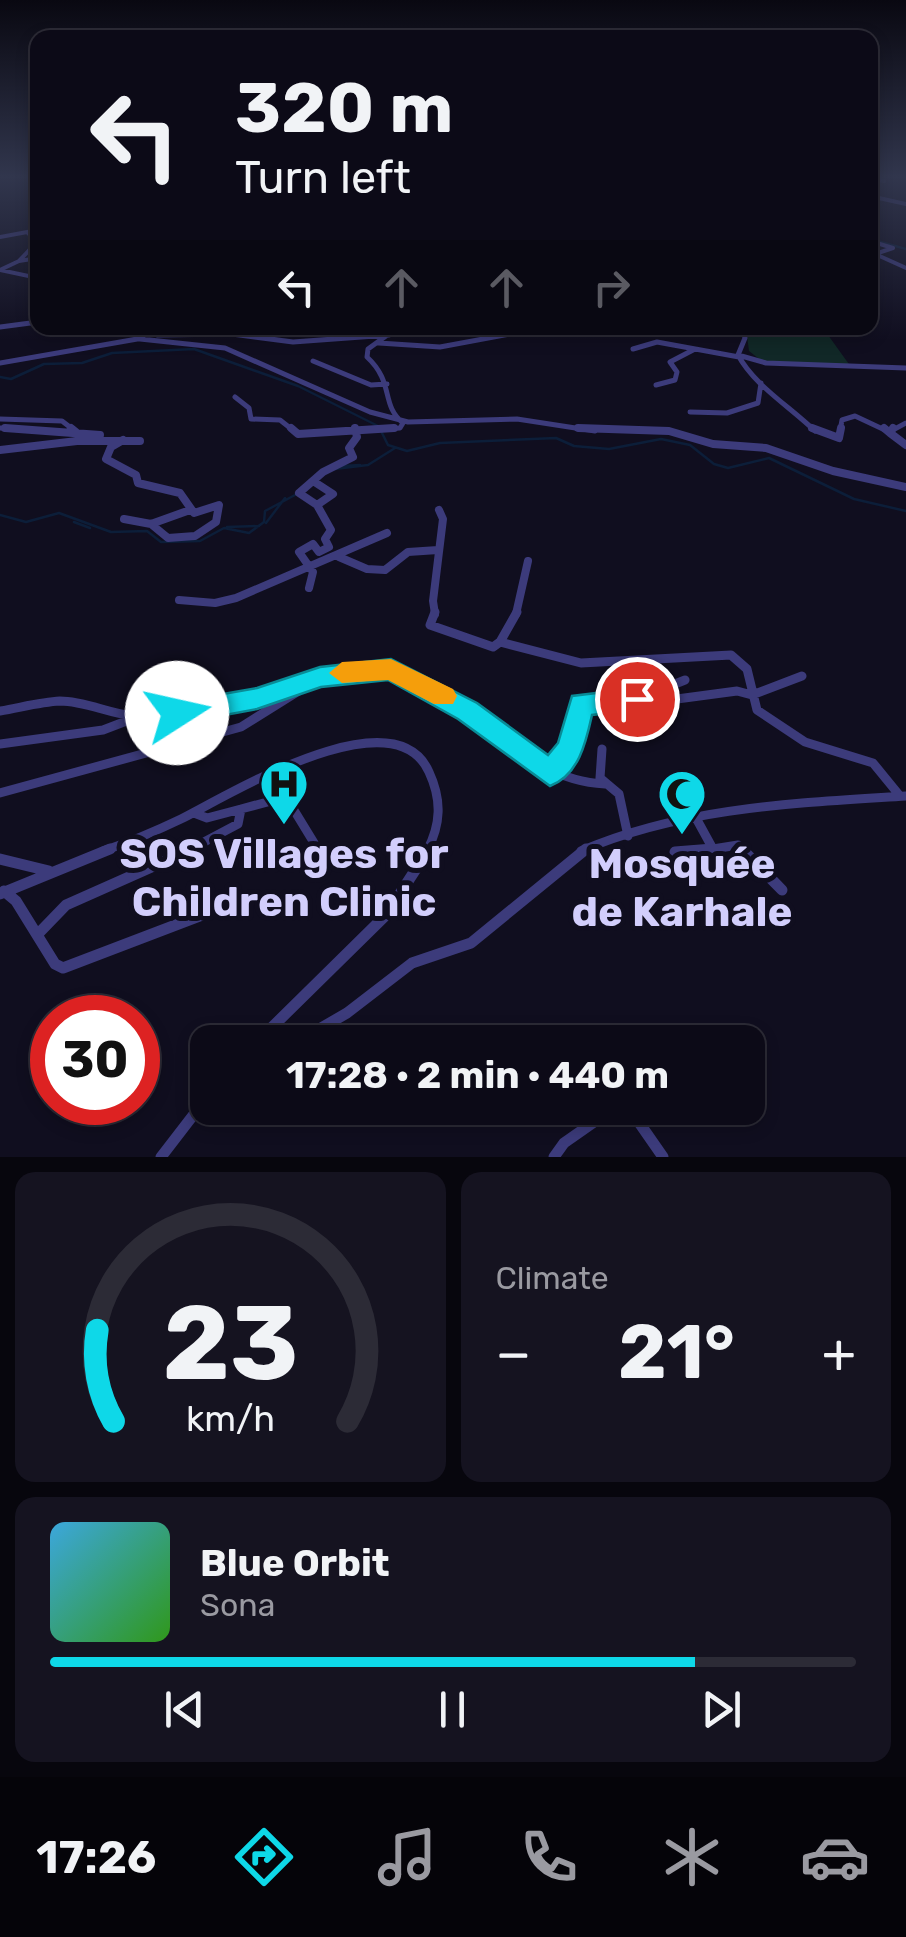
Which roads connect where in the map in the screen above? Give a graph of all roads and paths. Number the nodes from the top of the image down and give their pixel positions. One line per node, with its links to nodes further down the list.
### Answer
1 (27, 232): 2 (street); 3 (street)
2 (30, 235)
3 (0, 237)
4 (878, 242): 6 (street)
5 (30, 250): 9 (street)
6 (878, 252)
7 (878, 256): 10 (street)
8 (30, 259): 9 (street)
9 (20, 261): 11 (street)
10 (906, 268)
11 (0, 270): 12 (street)
12 (30, 276)
13 (19, 312): 15 (street)
14 (30, 323): 15 (street)
15 (0, 326)
16 (197, 335): 22 (street)
17 (221, 335): 21 (street)
18 (389, 335): 21 (street); 23 (street)
19 (515, 335): 23 (street)
20 (744, 335): 26 (street)
21 (360, 336): 23 (street)
22 (140, 339): 28 (street); 36 (street)
23 (377, 342): 31 (street)
24 (633, 348): 25 (street)
25 (694, 349): 26 (street); 32 (street)
26 (739, 356): 29 (street); 30 (street)
27 (313, 361): 31 (street)
28 (0, 363)
29 (906, 368)
30 (761, 382): 34 (street); 40 (street)
31 (387, 384): 36 (street)
32 (656, 385)
33 (235, 398): 39 (street)
34 (690, 412)
35 (0, 419): 41 (street)
36 (396, 419): 39 (street); 48 (street)
37 (906, 423): 40 (street)
38 (0, 428): 41 (street)
39 (355, 428): 47 (street)
40 (890, 433): 45 (street)
41 (84, 434): 42 (street); 43 (street)
42 (96, 440): 43 (street); 46 (street)
43 (123, 440): 44 (street); 50 (street)
44 (140, 441)
45 (906, 445)
46 (0, 450)
47 (313, 481): 49 (street); 49 (street)
48 (906, 487)
49 (318, 504): 55 (street)
50 (190, 510): 53 (street); 53 (street)
51 (439, 510): 56 (street)
52 (124, 518): 53 (street)
53 (151, 524)
54 (388, 533): 57 (street)
55 (329, 547): 57 (street); 59 (street)
56 (438, 550): 57 (street); 62 (street)
57 (339, 557): 59 (street)
58 (528, 561): 62 (street)
59 (310, 567): 60 (street); 61 (street)
60 (309, 588)
61 (179, 600)
62 (500, 642): 66 (street)
63 (802, 676): 66 (street)
64 (320, 677): 69 (street); 72 (street); 74 (street)
65 (685, 680): 67 (street)
66 (752, 695): 67 (street); 75 (street)
67 (637, 699): 72 (street)
68 (0, 711): 69 (street)
69 (137, 717): 70 (street)
70 (0, 744)
71 (602, 749): 73 (street)
72 (550, 773): 73 (street)
73 (604, 784): 79 (street)
74 (0, 793)
75 (903, 796): 78 (street)
76 (241, 809): 77 (street); 82 (street); 88 (street)
77 (194, 814): 84 (street); 89 (street)
78 (696, 818): 79 (street); 80 (street)
79 (628, 836): 90 (street)
80 (713, 849): 81 (street); 85 (street)
81 (675, 852)
82 (322, 856)
83 (0, 859): 84 (street)
84 (50, 872): 86 (street)
85 (782, 890)
86 (2, 892): 88 (street)
87 (223, 907): 88 (street)
88 (37, 935)
89 (275, 1025)
90 (326, 1025)
91 (190, 1119): 94 (street)
92 (587, 1125): 95 (street)
93 (641, 1126): 96 (street)
94 (161, 1157)
95 (554, 1157)
96 (662, 1157)

